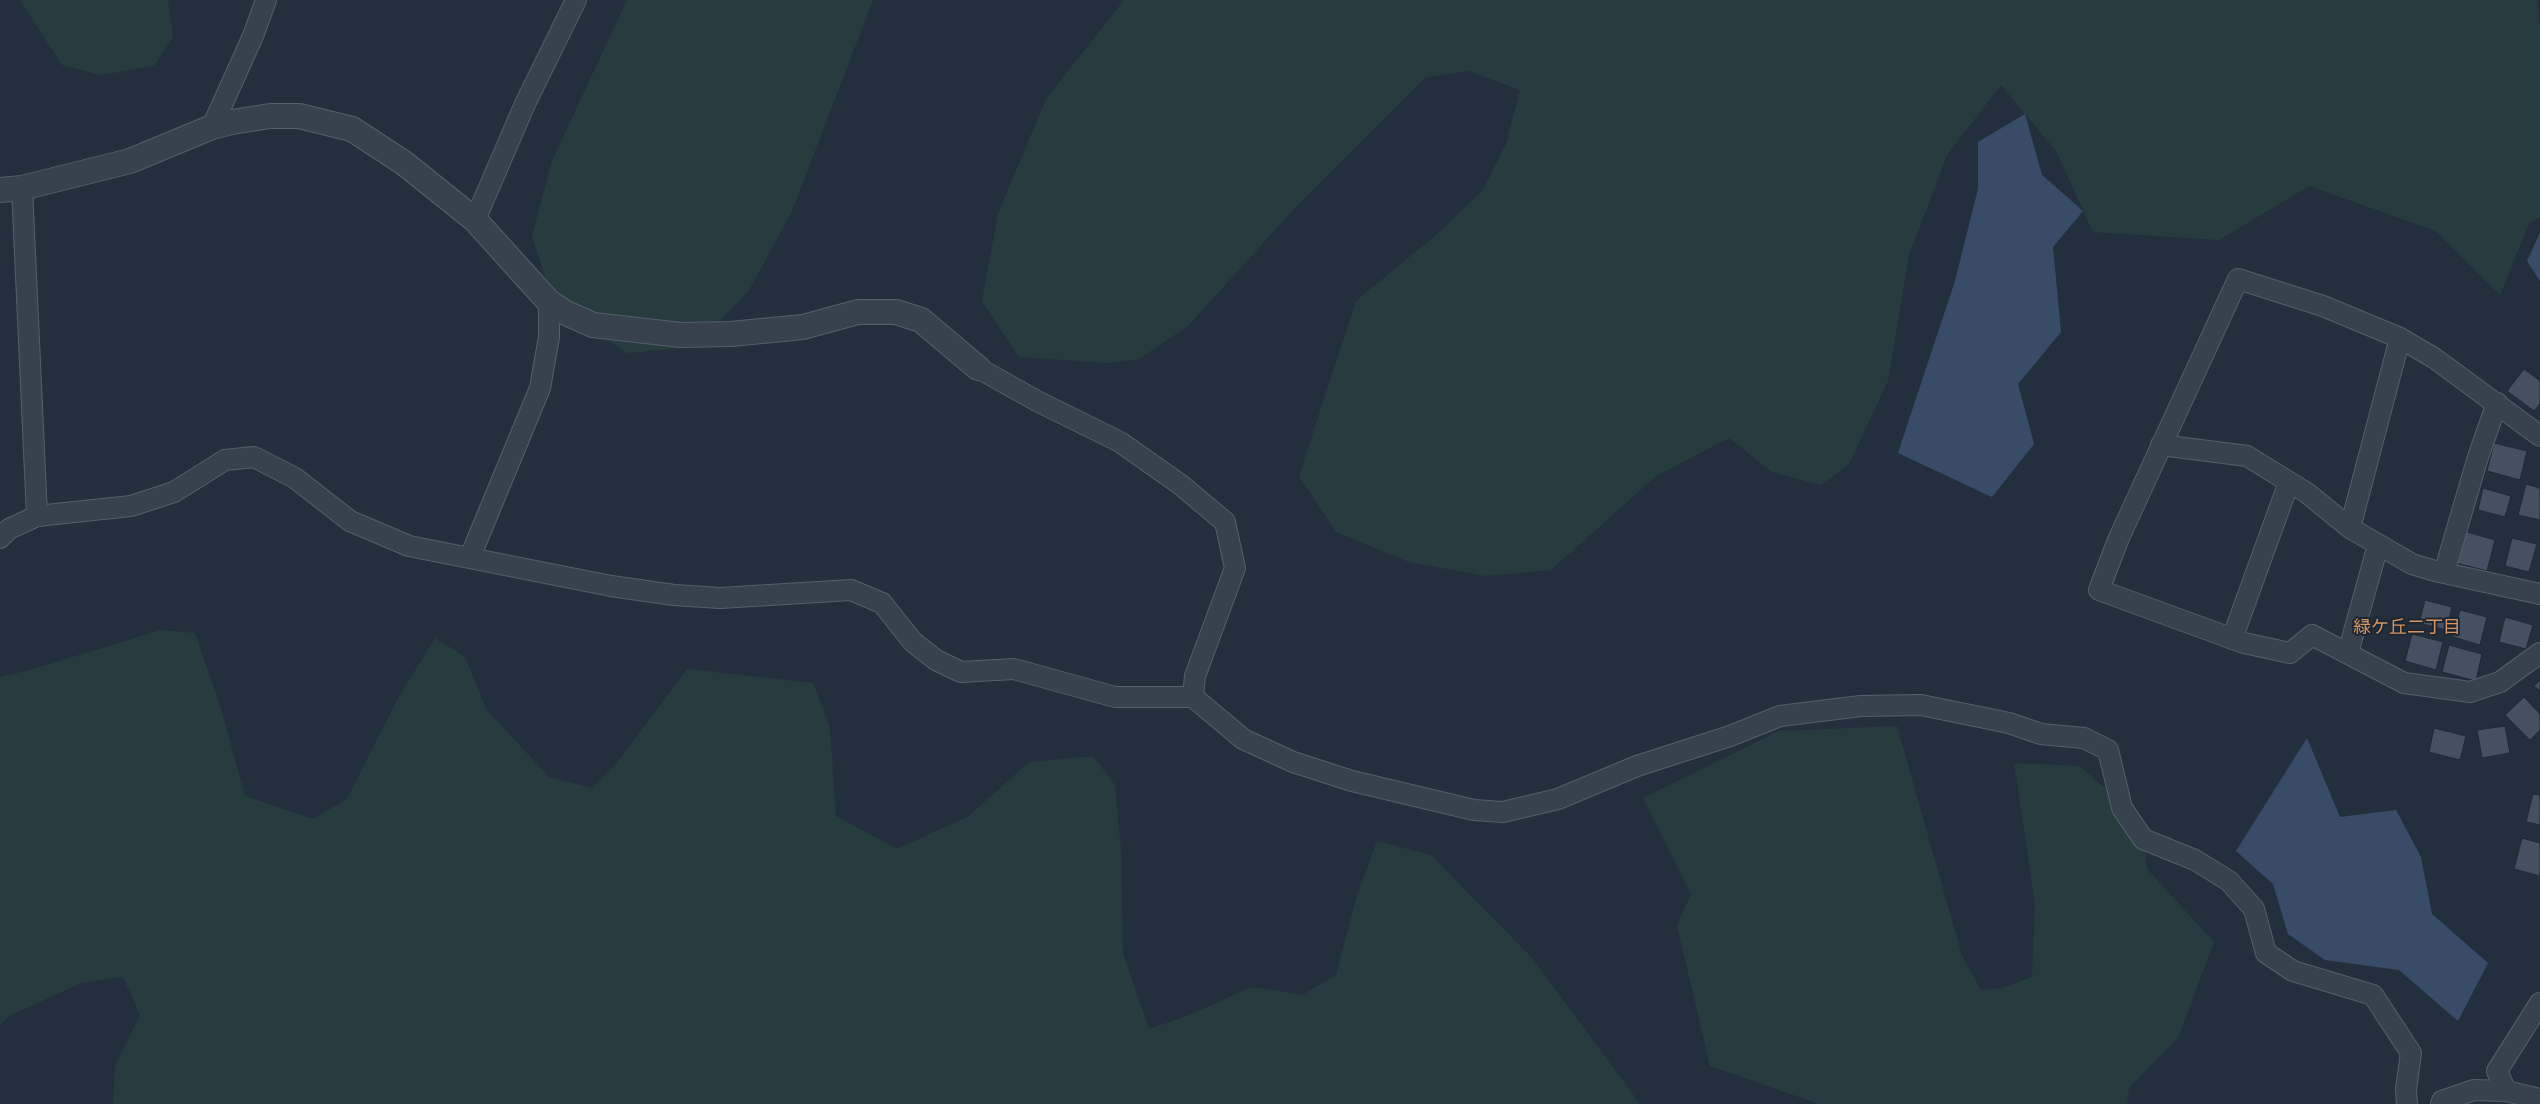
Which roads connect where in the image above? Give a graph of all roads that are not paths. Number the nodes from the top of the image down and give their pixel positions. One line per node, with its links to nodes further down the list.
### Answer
1 (266, 0): 3 (street)
2 (576, 0): 5 (street)
3 (212, 127): 4 (street); 5 (street)
4 (11, 189): 13 (street)
5 (475, 220): 6 (street)
6 (549, 302): 8 (street); 17 (street)
7 (2400, 338): 9 (street); 11 (street); 14 (street)
8 (978, 368): 23 (street)
9 (2497, 404): 10 (street); 18 (street)
10 (2540, 436)
11 (2160, 446): 12 (street); 20 (street)
12 (2289, 482): 14 (street); 20 (street)
13 (37, 516): 15 (street); 17 (street)
14 (2350, 528): 16 (street)
15 (0, 538)
16 (2378, 545): 18 (street); 21 (street)
17 (470, 557): 23 (street)
18 (2444, 573): 19 (street)
19 (2540, 594)
20 (2232, 639): 21 (street)
21 (2348, 653): 22 (street)
22 (2540, 653)
23 (1193, 697): 27 (street)
24 (2540, 1003): 25 (street)
25 (2506, 1091): 26 (street); 28 (street)
26 (2540, 1100)
27 (2407, 1104)
28 (2441, 1104)

